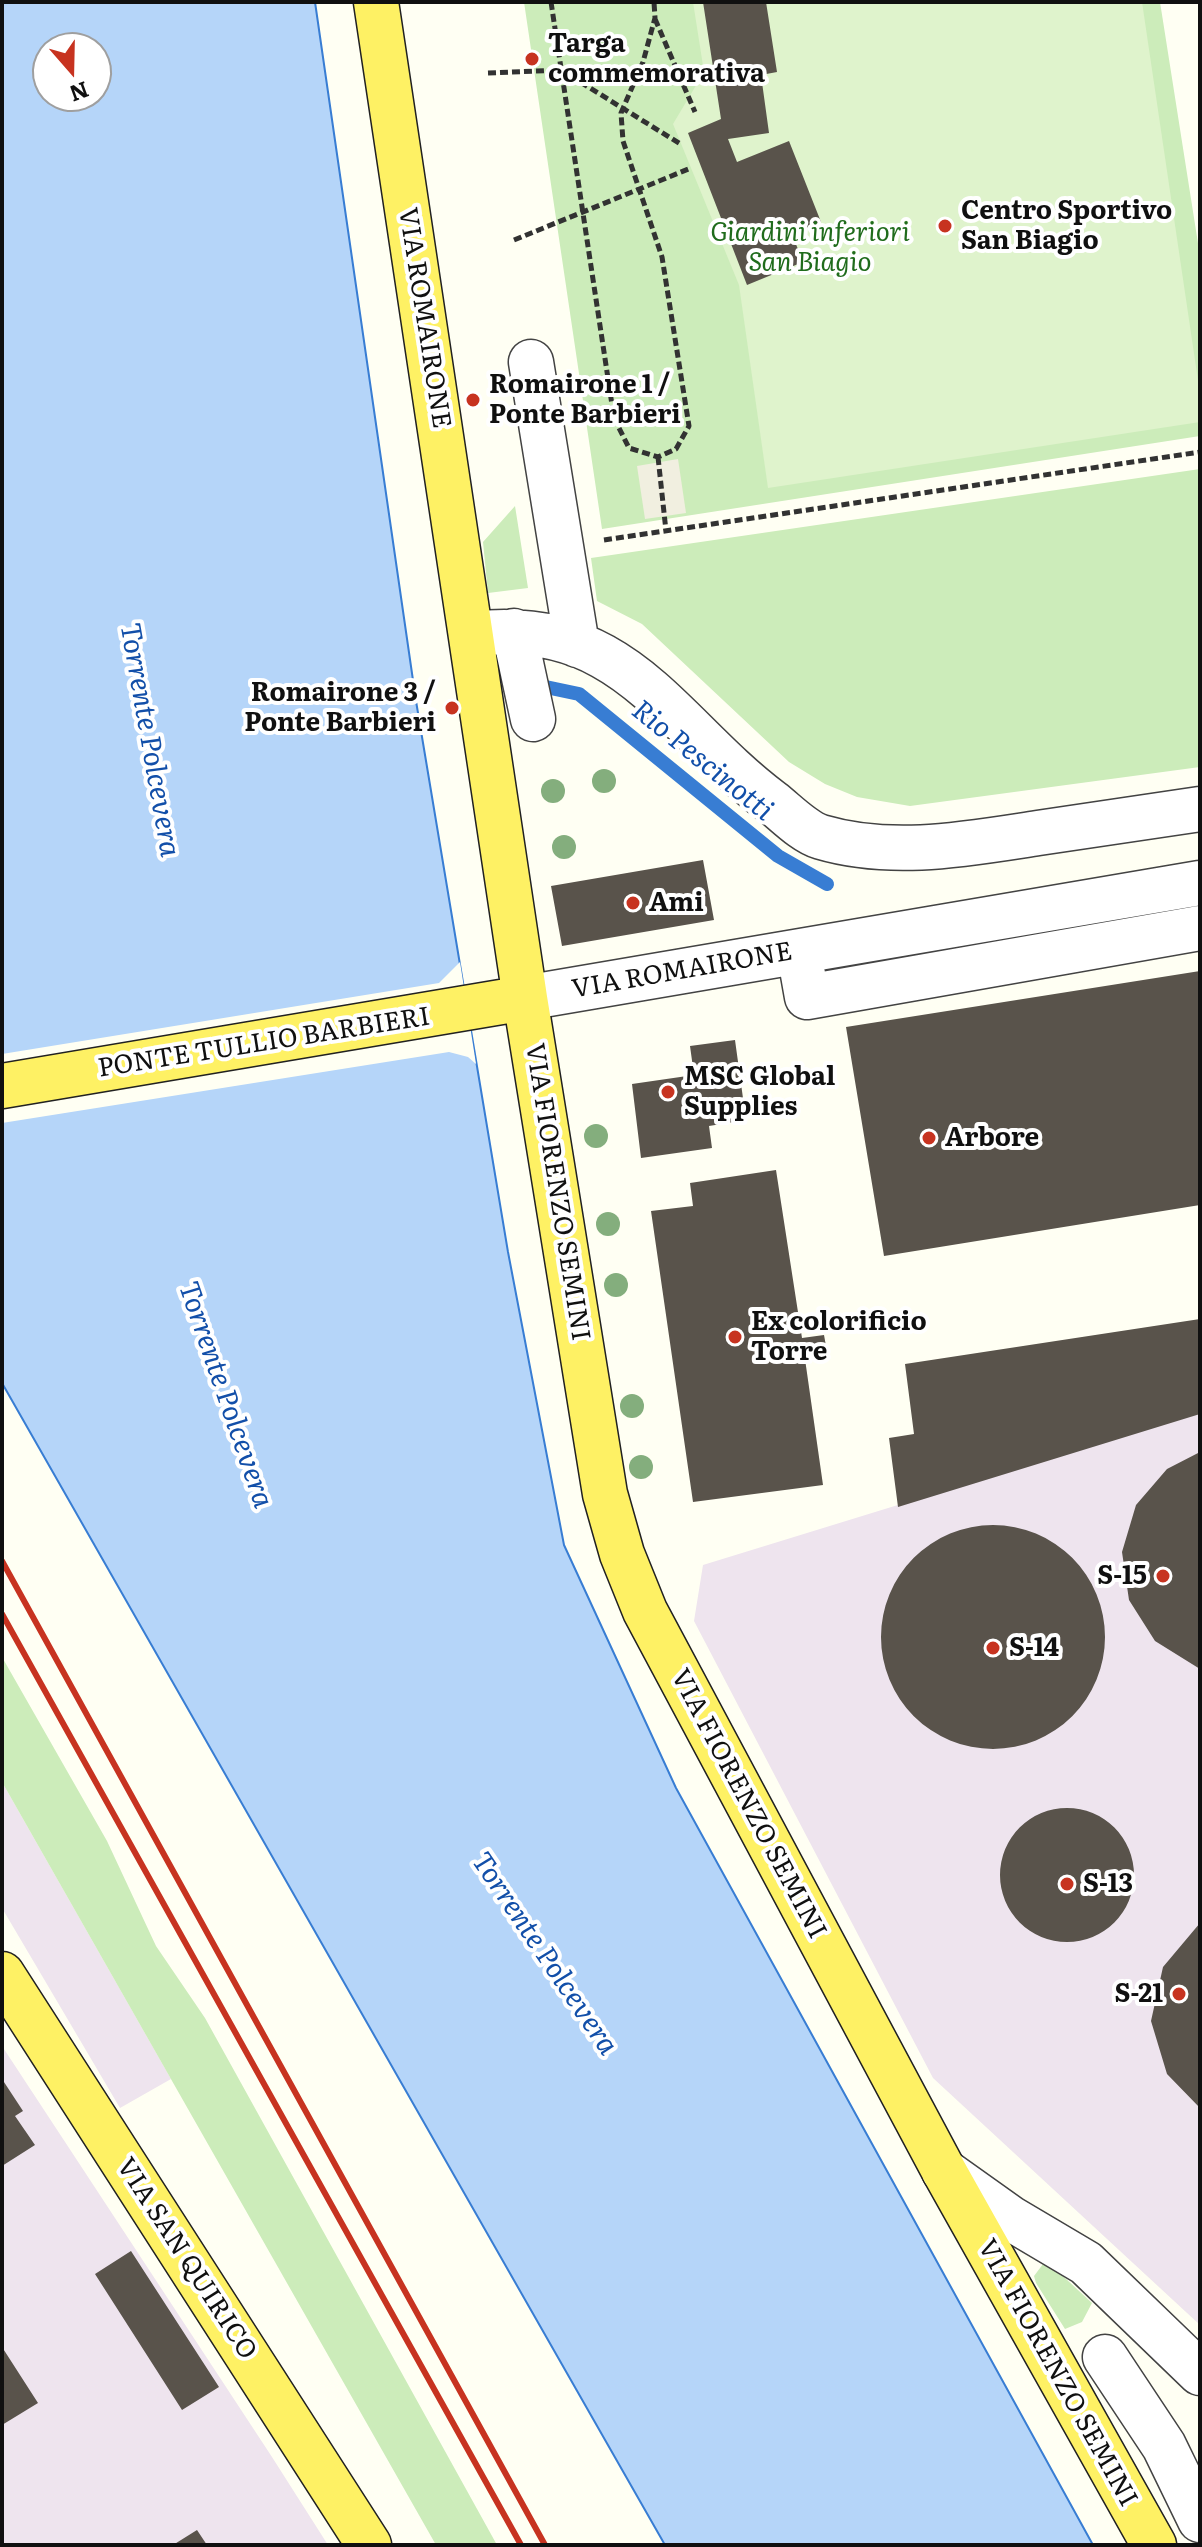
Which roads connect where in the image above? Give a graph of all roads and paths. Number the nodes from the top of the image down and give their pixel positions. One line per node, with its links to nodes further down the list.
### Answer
1 (376, 2): 19 (main road, VIA ROMAIRONE)
2 (551, 2): 5 (path)
3 (654, 2): 4 (path)
4 (655, 18): 7 (path); 8 (path)
5 (561, 70): 6 (path); 7 (path); 12 (path)
6 (488, 73)
7 (623, 108): 9 (path); 11 (path)
8 (695, 112)
9 (682, 145)
10 (691, 168): 11 (path)
11 (640, 188): 12 (path); 16 (path)
12 (582, 212): 13 (path); 16 (path)
13 (514, 240)
14 (531, 362): 20 (street)
15 (1200, 452): 17 (path)
16 (658, 457): 17 (path)
17 (666, 531): 18 (path)
18 (603, 540)
19 (493, 632): 20 (street); 21 (street); 26 (main road, VIA ROMAIRONE)
20 (577, 645): 22 (street)
21 (533, 719)
22 (1200, 809)
23 (1200, 883): 25 (street, VIA ROMAIRONE)
24 (1200, 928): 25 (street)
25 (799, 952): 26 (street, VIA ROMAIRONE)
26 (525, 998): 27 (main road, PONTE TULLIO BARBIERI); 29 (main road, VIA FIORENZO SEMINI)
27 (2, 1086)
28 (2, 1974): 35 (main road, VIA SAN QUIRICO)
29 (944, 2171): 30 (street); 33 (main road, VIA FIORENZO SEMINI)
30 (1161, 2336): 31 (street); 32 (street)
31 (1105, 2357): 33 (street); 34 (street)
32 (1200, 2373)
33 (1081, 2411): 36 (main road, VIA FIORENZO SEMINI)
34 (1200, 2520)
35 (369, 2545)
36 (1154, 2545)

